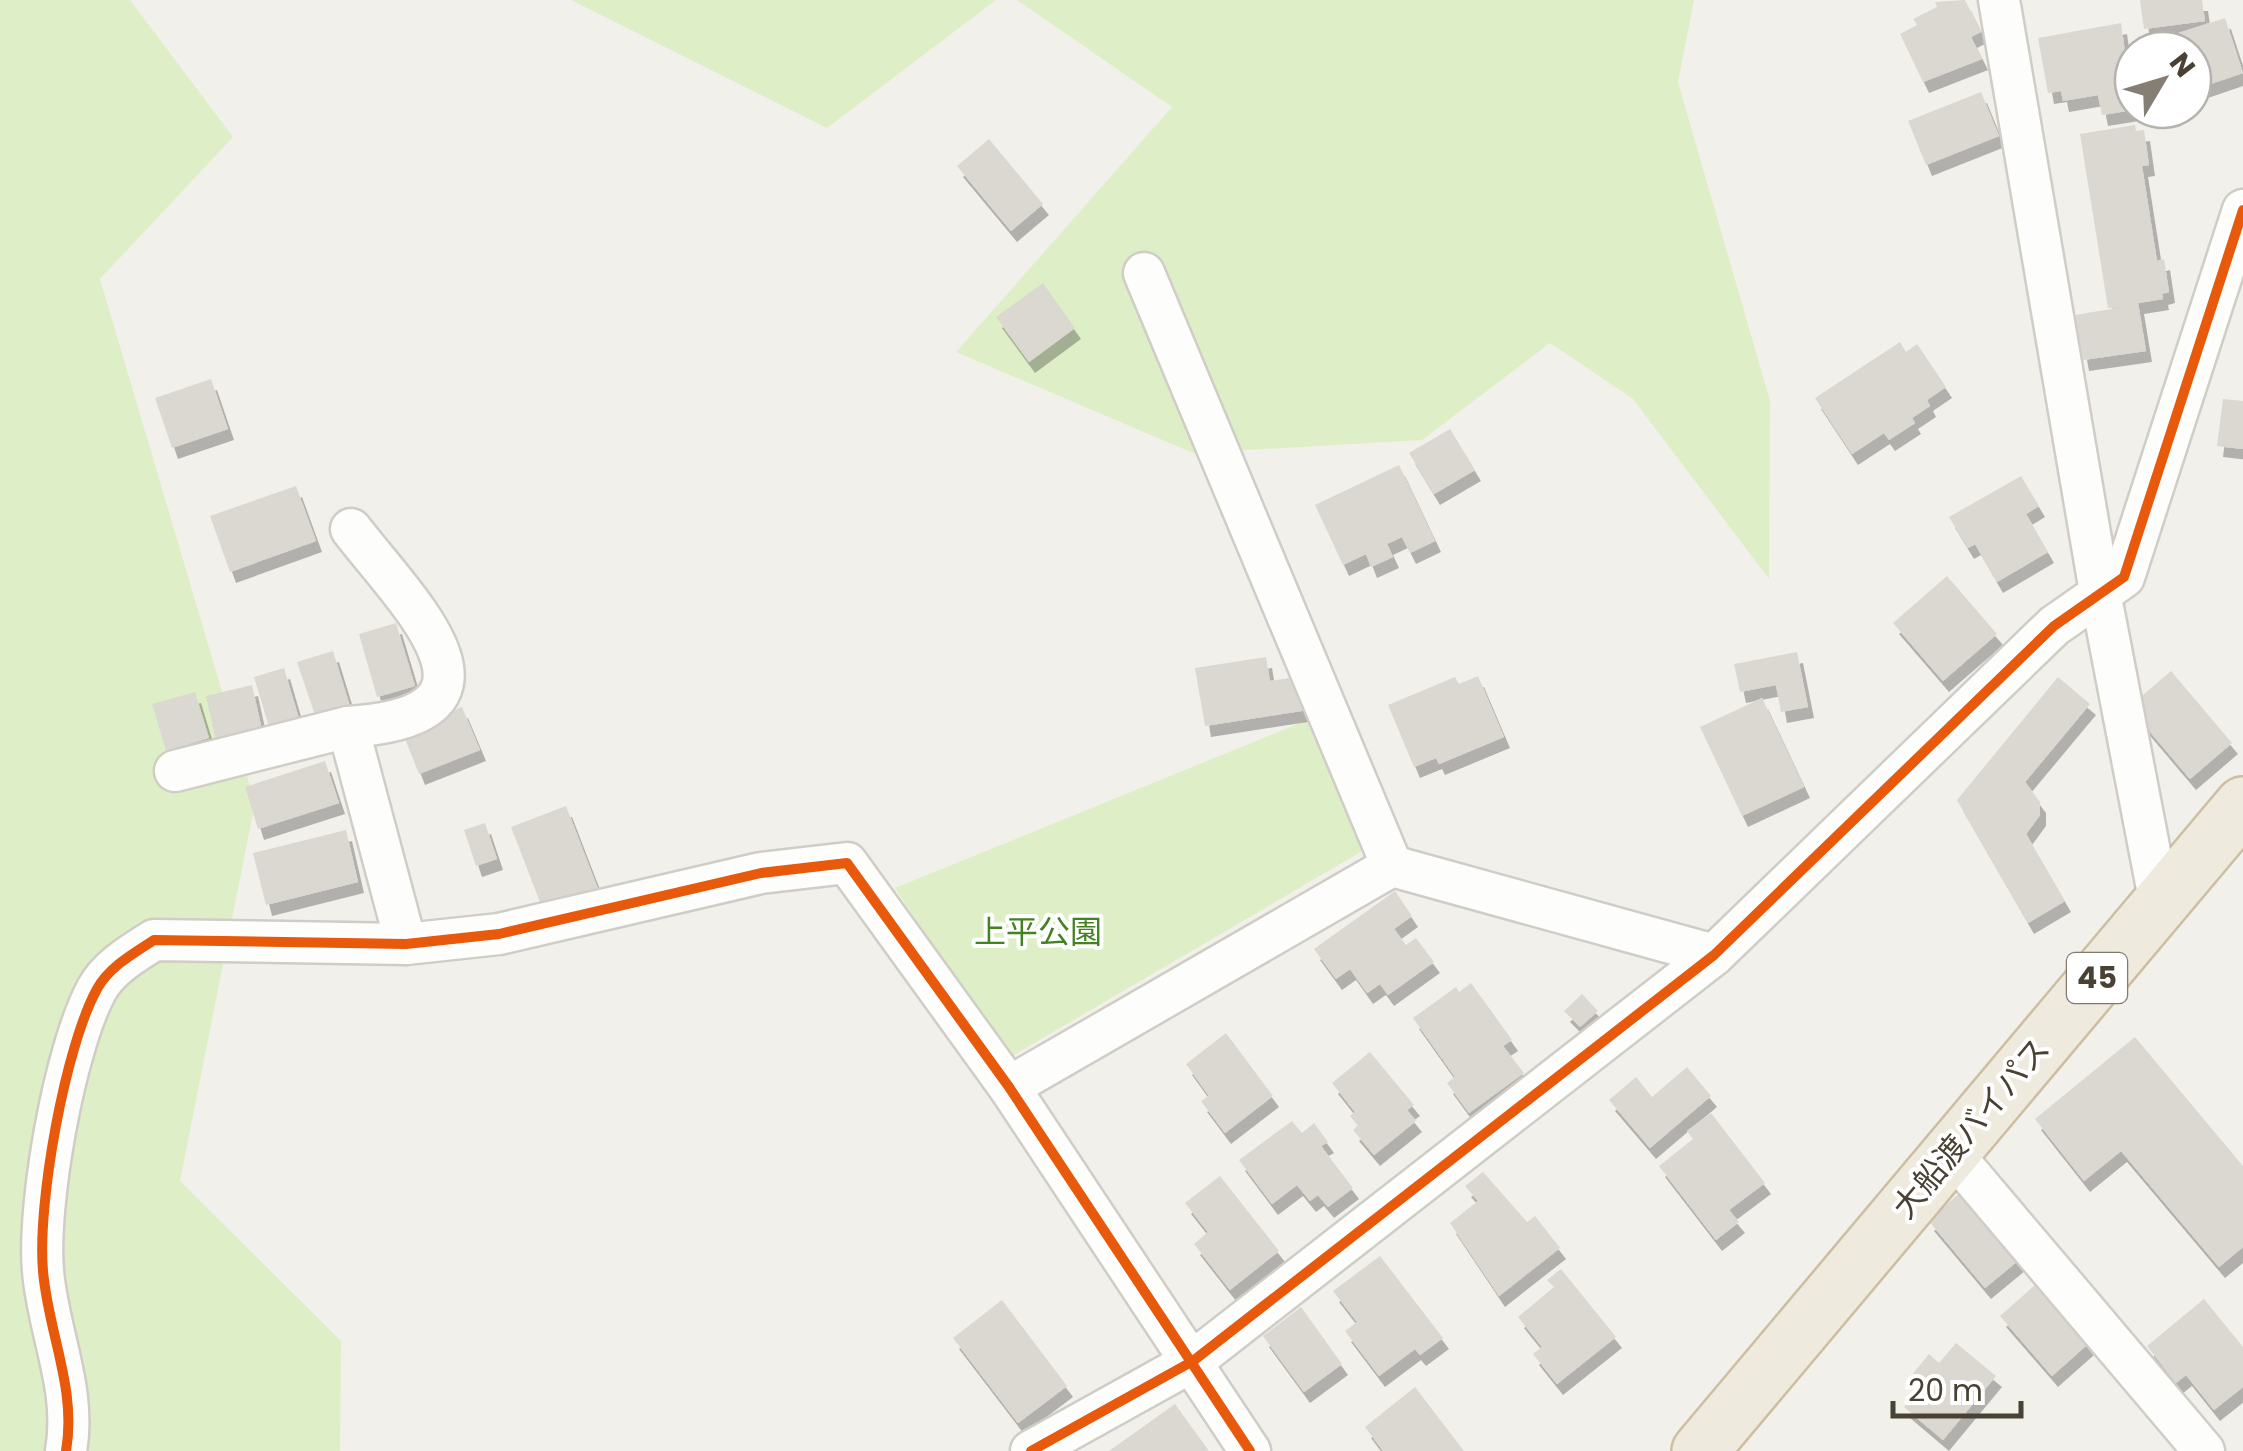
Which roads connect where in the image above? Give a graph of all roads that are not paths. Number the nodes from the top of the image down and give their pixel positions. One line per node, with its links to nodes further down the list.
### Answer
1 (1999, 0): 5 (street)
2 (2243, 210): 5 (street)
3 (1144, 273): 9 (street)
4 (351, 529): 6 (street)
5 (2100, 592): 10 (street); 12 (street)
6 (348, 726): 7 (street); 11 (street)
7 (175, 771)
8 (2243, 805): 10 (highway, 大船渡バイパス / 45)
9 (1392, 866): 12 (street); 13 (street)
10 (2160, 904): 14 (highway, 大船渡バイパス / 45)
11 (406, 944): 13 (street); 16 (street)
12 (1714, 955): 15 (street)
13 (1008, 1087): 15 (street)
14 (1951, 1152): 19 (highway, 大船渡バイパス / 45); 20 (street)
15 (1193, 1361): 17 (street); 18 (street)
16 (66, 1451)
17 (1031, 1451)
18 (1250, 1451)
19 (1700, 1451)
20 (2204, 1451)

